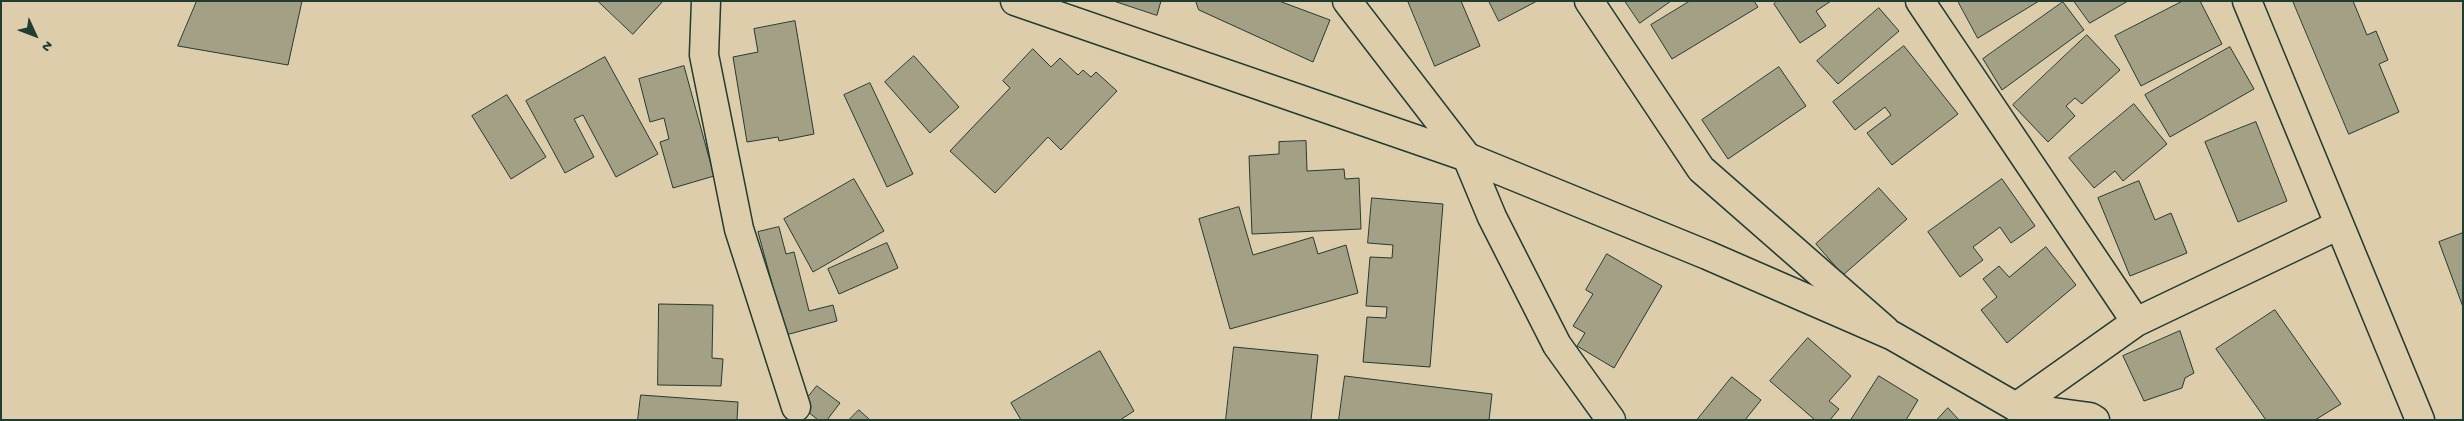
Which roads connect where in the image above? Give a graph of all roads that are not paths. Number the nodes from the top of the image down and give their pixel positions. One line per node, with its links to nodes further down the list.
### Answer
1 (706, 1): 11 (street)
2 (1016, 1): 7 (street)
3 (1348, 1): 7 (street)
4 (1589, 1): 10 (street)
5 (1920, 1): 9 (street)
6 (2247, 1): 8 (street)
7 (1467, 157): 10 (street); 13 (street)
8 (2339, 225): 9 (street); 15 (street)
9 (2136, 322): 12 (street)
10 (1893, 336): 12 (street)
11 (796, 407)
12 (2016, 407): 14 (street)
13 (1611, 420)
14 (2095, 420)
15 (2420, 420)

